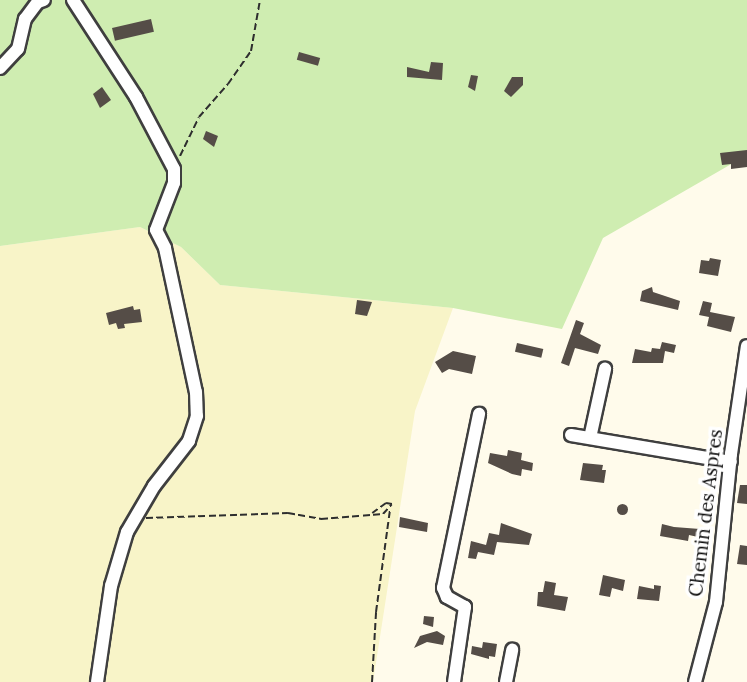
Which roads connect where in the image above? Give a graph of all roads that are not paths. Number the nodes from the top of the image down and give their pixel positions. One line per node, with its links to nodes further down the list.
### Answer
1 (44, 0): 3 (street)
2 (74, 0): 11 (street)
3 (0, 68)
4 (747, 346): 9 (street, Chemin des Aspres)
5 (605, 369): 8 (street)
6 (479, 414): 12 (street)
7 (571, 435): 8 (street)
8 (590, 438): 9 (street)
9 (730, 462): 14 (street, Chemin des Aspres)
10 (512, 650): 13 (street)
11 (97, 682)
12 (454, 682)
13 (506, 682)
14 (695, 682)

